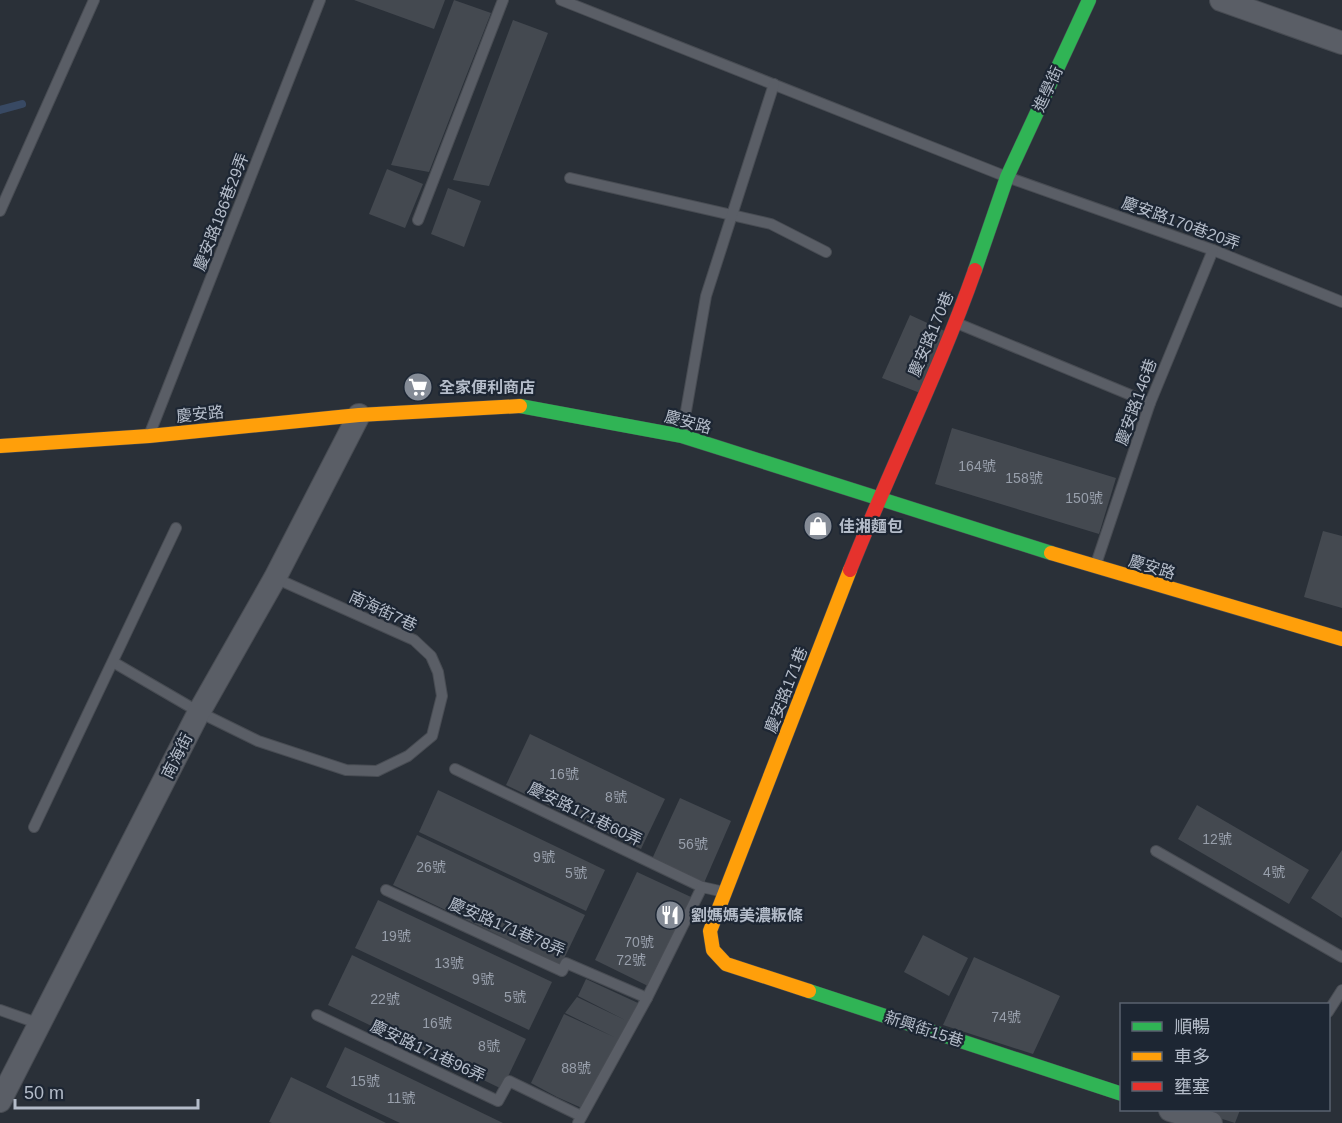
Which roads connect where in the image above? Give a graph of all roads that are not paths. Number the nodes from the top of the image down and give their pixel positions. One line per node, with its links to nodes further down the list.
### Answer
1 (94, 0): 11 (lane)
2 (320, 0): 20 (lane, 慶安路186巷29弄)
3 (503, 0): 13 (lane)
4 (561, 0): 8 (lane, 慶安路170巷20弄)
5 (1089, 0): 9 (street, 進學街)
6 (1221, 0): 7 (street)
7 (1342, 43)
8 (774, 84): 9 (lane, 慶安路170巷20弄); 12 (lane)
9 (1007, 177): 14 (lane, 慶安路170巷20弄); 17 (street, 慶安路170巷)
10 (570, 178): 12 (lane)
11 (0, 211)
12 (733, 214): 15 (lane); 21 (lane)
13 (418, 220)
14 (1213, 250): 16 (lane, 慶安路170巷20弄); 18 (lane, 慶安路146巷)
15 (826, 252)
16 (1342, 302)
17 (956, 323): 18 (lane); 23 (street, 慶安路170巷)
18 (1150, 403): 25 (lane, 慶安路146巷)
19 (359, 414): 20 (street, 慶安路); 21 (street, 慶安路); 26 (street, 南海街)
20 (149, 436): 22 (street, 慶安路)
21 (682, 436): 23 (street, 慶安路)
22 (0, 446)
23 (878, 499): 25 (street, 慶安路); 35 (street, 慶安路171巷)
24 (176, 528): 28 (lane)
25 (1095, 567): 27 (street, 慶安路)
26 (275, 578): 29 (street, 南海街); 29 (lane, 南海街7巷)
27 (1342, 639)
28 (113, 662): 29 (lane); 31 (lane)
29 (199, 712): 43 (street, 南海街)
30 (455, 769): 33 (lane, 慶安路171巷60弄)
31 (34, 827)
32 (1156, 851): 36 (lane)
33 (702, 887): 35 (lane); 39 (lane)
34 (386, 890): 39 (lane, 慶安路171巷78弄)
35 (724, 892): 37 (street, 慶安路171巷)
36 (1342, 957)
37 (726, 964): 44 (street, 新興街15巷)
38 (1342, 990): 41 (lane)
39 (647, 998): 47 (lane)
40 (0, 1010): 43 (lane)
41 (1330, 1010)
42 (317, 1015): 47 (lane, 慶安路171巷96弄)
43 (40, 1024): 45 (street, 南海街)
44 (1120, 1093)
45 (0, 1101)
46 (1173, 1111): 48 (street)
47 (580, 1119)
48 (1211, 1123)

